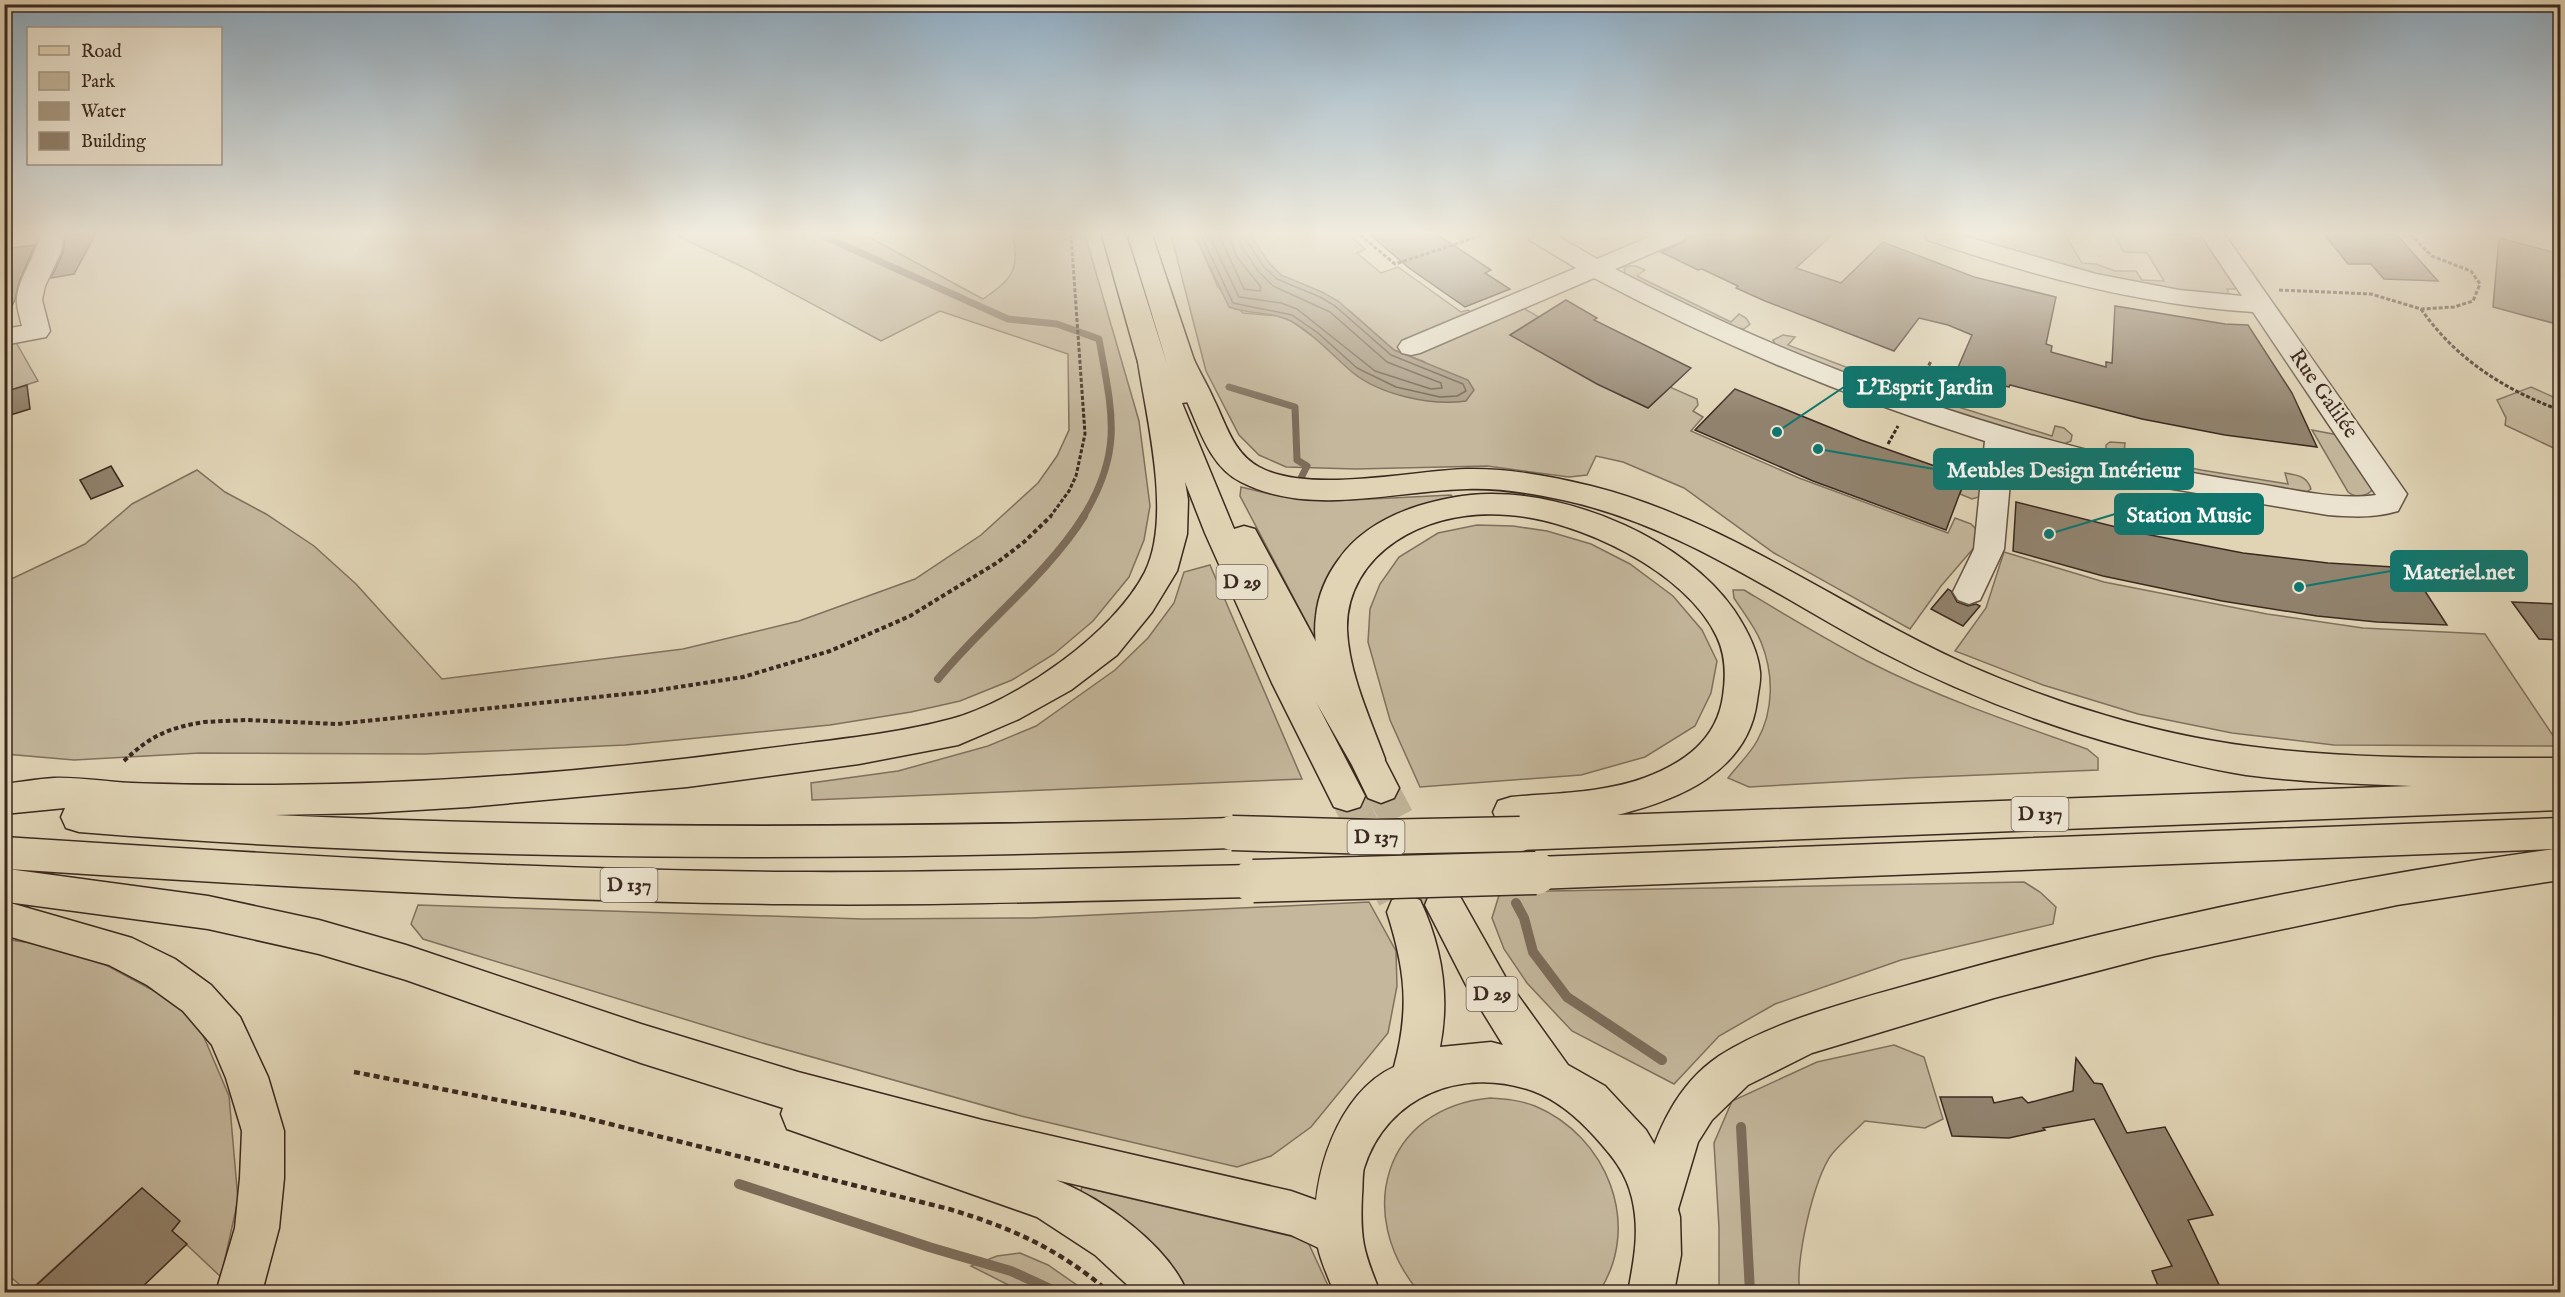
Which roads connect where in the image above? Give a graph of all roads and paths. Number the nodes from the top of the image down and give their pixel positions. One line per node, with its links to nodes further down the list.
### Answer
1 (30, 296): 13 (street)
2 (1077, 296): 20 (path)
3 (1139, 296): 15 (main road, D 29)
4 (1152, 296): 15 (main road, D 29)
5 (1532, 296): 14 (street)
6 (1651, 296): 17 (street)
7 (2191, 296): 11 (street)
8 (2312, 296): 11 (path)
9 (2376, 296): 12 (path)
10 (2475, 296): 12 (path)
11 (2256, 297): 17 (street, Rue Galilée)
12 (2421, 309): 16 (path)
13 (4, 337)
14 (1411, 347)
15 (1166, 361): 19 (main road, D 29); 21 (main road); 24 (main road, D 29); 25 (main road)
16 (2560, 410)
17 (2000, 437): 18 (street)
18 (1969, 592)
19 (1367, 759): 22 (main road, D 29); 27 (main road)
20 (124, 761)
21 (2560, 772)
22 (1381, 788)
23 (2560, 795): 27 (main road, D 137)
24 (1347, 796)
25 (4, 799)
26 (4, 806): 27 (main road, D 137, bridge)
27 (1515, 823)
28 (2560, 833): 29 (main road, D 137, bridge)
29 (4, 853)
30 (2560, 864): 37 (main road)
31 (4, 885): 33 (main road)
32 (4, 918): 40 (main road)
33 (621, 1036): 38 (main road); 42 (main road)
34 (354, 1072): 41 (path)
35 (1551, 1075): 36 (main road); 36 (main road, D 29); 37 (main road)
36 (1412, 1077): 38 (main road)
37 (1657, 1210): 39 (main road)
38 (1338, 1234): 43 (main road)
39 (1657, 1285)
40 (239, 1293)
41 (1109, 1293)
42 (1164, 1293)
43 (1357, 1293)

